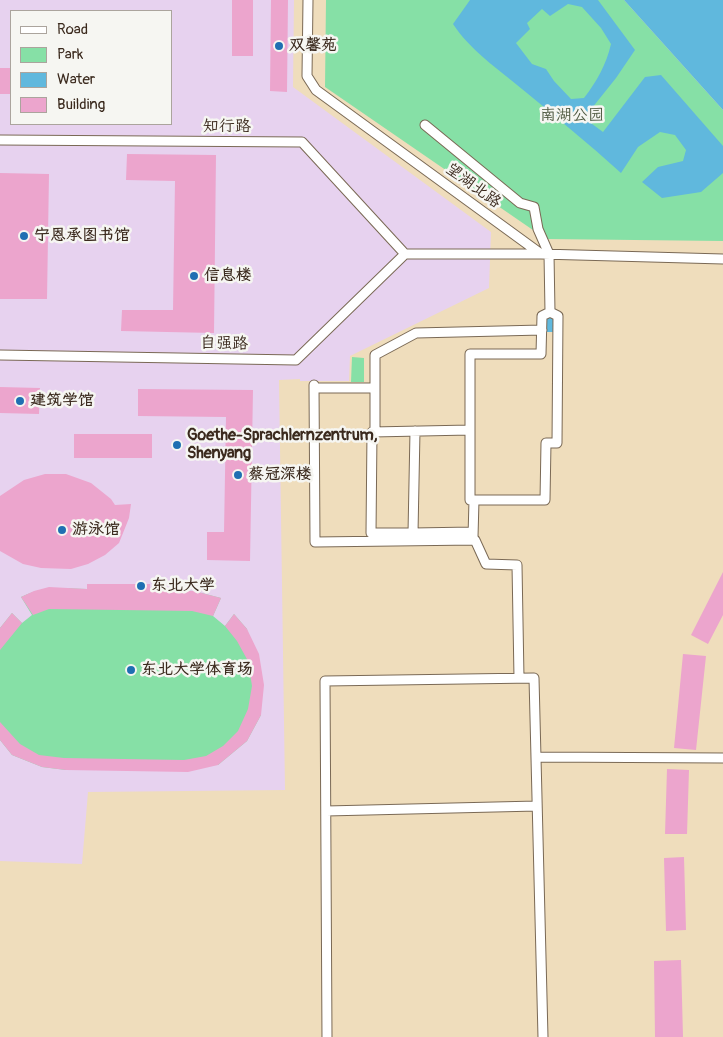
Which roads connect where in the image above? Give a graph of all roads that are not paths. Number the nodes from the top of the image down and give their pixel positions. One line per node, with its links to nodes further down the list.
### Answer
1 (308, 0): 5 (street, 望湖北路)
2 (425, 125): 5 (street)
3 (0, 140): 4 (street, 知行路)
4 (405, 254): 5 (street); 9 (street, 自强路)
5 (545, 254): 6 (street); 7 (street)
6 (723, 258)
7 (550, 312): 8 (street); 11 (street)
8 (542, 330): 10 (street); 12 (street)
9 (0, 354)
10 (541, 354): 11 (street); 13 (street)
11 (557, 355): 16 (street)
12 (375, 388): 15 (street); 18 (street)
13 (470, 430): 14 (street); 16 (street)
14 (414, 431): 15 (street); 17 (street)
15 (375, 432): 17 (street)
16 (474, 500): 18 (street)
17 (414, 532): 18 (street)
18 (473, 536): 19 (street)
19 (519, 678): 20 (street); 23 (street)
20 (536, 758): 21 (street); 22 (street)
21 (723, 758)
22 (537, 806): 23 (street); 25 (street)
23 (326, 811): 24 (street)
24 (327, 1037)
25 (543, 1037)

